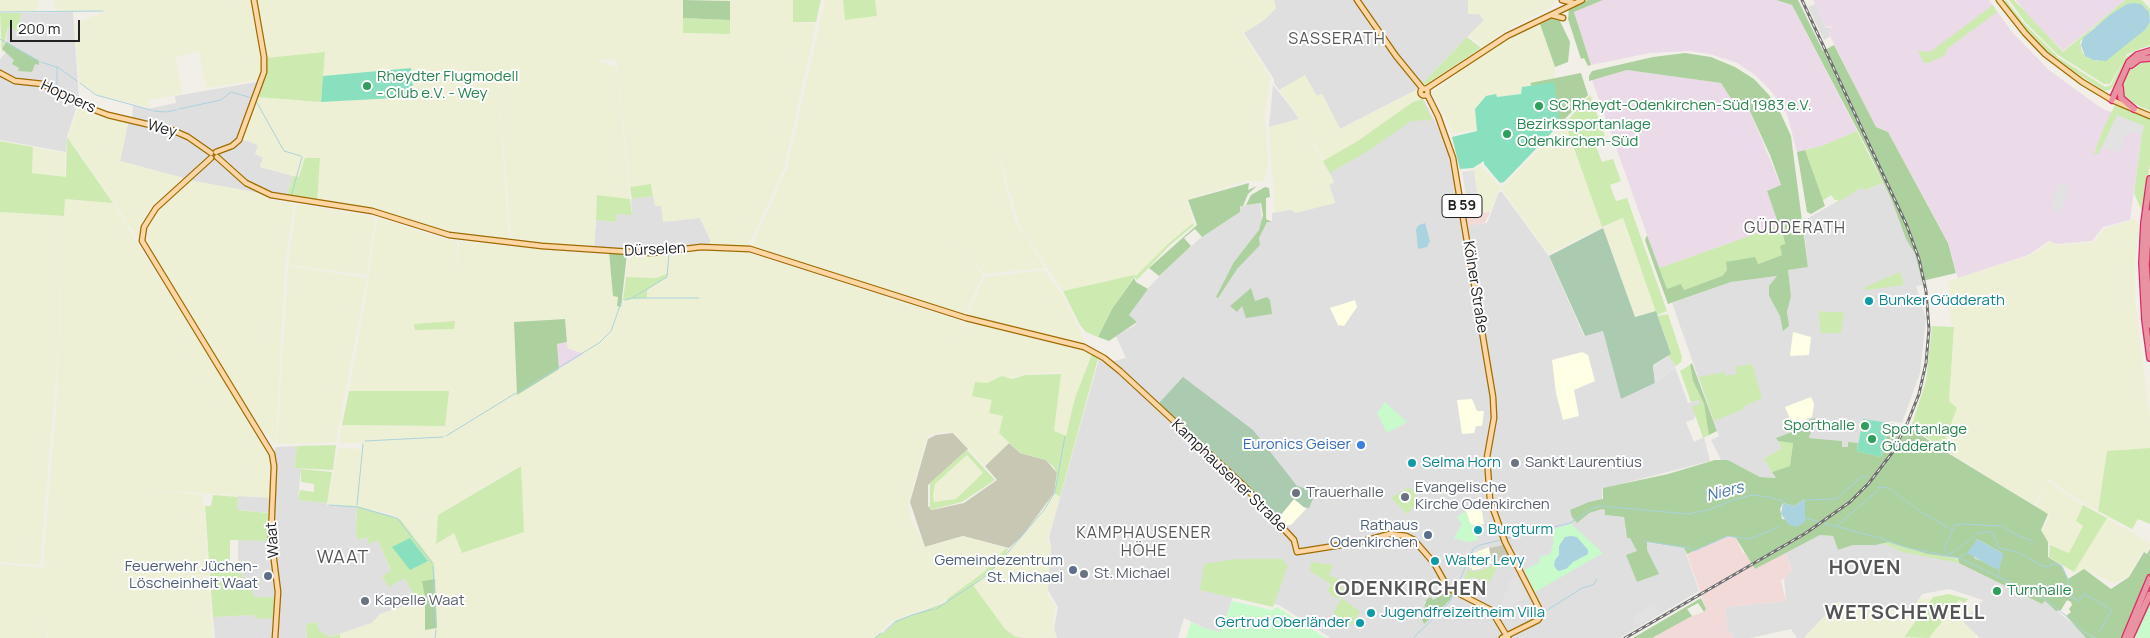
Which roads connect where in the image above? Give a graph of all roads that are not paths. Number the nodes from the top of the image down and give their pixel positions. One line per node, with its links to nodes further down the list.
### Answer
1 (254, 0): 18 (main road)
2 (1357, 0): 13 (main road, Kölner Straße / B 59)
3 (1562, 0): 6 (main road)
4 (1582, 0): 6 (main road)
5 (1999, 0): 14 (main road)
6 (1575, 3): 8 (main road)
7 (1563, 18): 8 (main road)
8 (1534, 22): 13 (main road)
9 (2150, 51): 14 (highway)
10 (2150, 58): 12 (highway)
11 (0, 73): 16 (main road, Hoppers)
12 (2120, 87): 14 (highway); 15 (highway)
13 (1425, 92): 27 (main road, Kölner Straße / B 59)
14 (2112, 100): 15 (main road)
15 (2134, 109): 17 (main road)
16 (108, 115): 18 (main road, Wey)
17 (2150, 116)
18 (214, 155): 20 (main road, Wey); 29 (main road, Waat)
19 (2150, 179): 24 (highway)
20 (278, 197): 23 (main road, Dürselen)
21 (2150, 207): 22 (highway)
22 (2150, 325)
23 (1093, 351): 27 (main road, Kamphausener Straße)
24 (2150, 358)
25 (2150, 578): 28 (highway)
26 (2150, 594): 28 (highway)
27 (1505, 637)
28 (2128, 637)
29 (275, 638)

